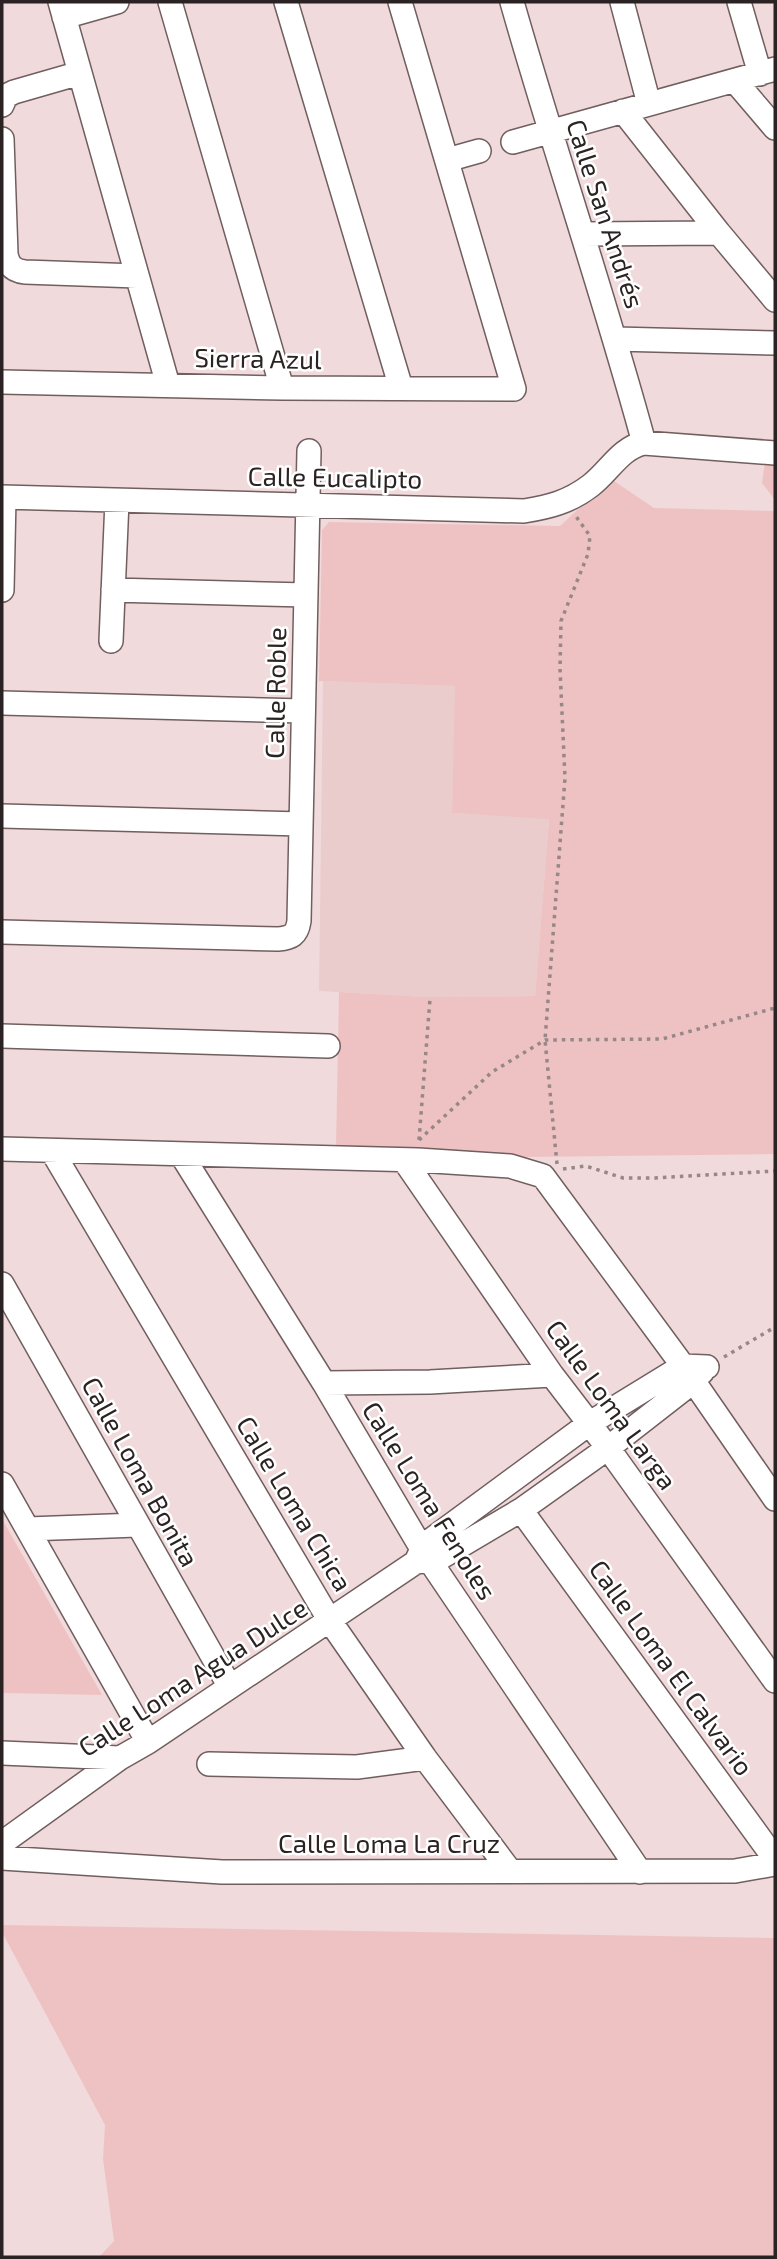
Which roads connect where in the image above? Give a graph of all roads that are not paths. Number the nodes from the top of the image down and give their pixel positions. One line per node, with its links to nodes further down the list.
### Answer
1 (117, 2): 8 (street)
2 (170, 2): 29 (street)
3 (286, 2): 30 (street)
4 (400, 2): 20 (street)
5 (512, 2): 16 (street, Calle San Andrés)
6 (622, 2): 12 (street)
7 (739, 2): 9 (street)
8 (62, 9): 10 (street)
9 (768, 71): 11 (street)
10 (80, 73): 13 (street); 23 (street)
11 (735, 80): 12 (street); 15 (street)
12 (649, 104): 14 (street)
13 (2, 105)
14 (623, 111): 16 (street); 21 (street)
15 (775, 128)
16 (549, 132): 18 (street); 22 (street, Calle San Andrés)
17 (2, 139): 23 (street)
18 (513, 142)
19 (479, 151): 20 (street)
20 (447, 160): 30 (street, Sierra Azul)
21 (719, 233): 22 (street); 24 (street)
22 (583, 234): 25 (street, Calle San Andrés)
23 (137, 276): 28 (street)
24 (775, 300)
25 (616, 339): 26 (street); 31 (street, Calle San Andrés)
26 (775, 343)
27 (2, 382): 28 (street, Sierra Azul)
28 (168, 385): 29 (street, Sierra Azul)
29 (282, 388): 30 (street, Sierra Azul)
30 (401, 388)
31 (645, 443): 33 (street); 36 (street, Calle Eucalipto)
32 (309, 451): 36 (street, Calle Roble)
33 (775, 453)
34 (3, 498): 35 (street, Calle Eucalipto); 37 (street)
35 (117, 501): 36 (street, Calle Eucalipto); 38 (street)
36 (308, 505): 39 (street, Calle Roble)
37 (2, 590)
38 (113, 590): 39 (street); 40 (street)
39 (306, 595): 42 (street, Calle Roble)
40 (111, 641)
41 (2, 703): 42 (street)
42 (303, 711): 44 (street, Calle Roble)
43 (2, 816): 44 (street)
44 (301, 824): 45 (street, Calle Roble)
45 (2, 932)
46 (2, 1036): 47 (street)
47 (328, 1046)
48 (2, 1149): 49 (street)
49 (52, 1151): 51 (street); 64 (street, Calle Loma Chica)
50 (414, 1153): 51 (street); 53 (street); 54 (street, Calle Loma Larga)
51 (181, 1154): 55 (street, Calle Loma Fenoles)
52 (2, 1284): 61 (street, Calle Loma Bonita)
53 (694, 1371): 56 (street, Calle Loma Agua Dulce); 57 (street, Calle Loma Agua Dulce); 59 (street)
54 (552, 1375): 55 (street); 56 (street, Calle Loma Larga)
55 (324, 1383): 63 (street, Calle Loma Fenoles)
56 (590, 1423): 57 (street, Calle Loma Larga); 63 (street, Calle Loma Agua Dulce)
57 (608, 1448): 60 (street, Calle Loma Agua Dulce); 65 (street, Calle Loma Larga)
58 (2, 1484): 62 (street)
59 (775, 1499)
60 (520, 1510): 63 (street, Calle Loma Agua Dulce); 74 (street, Calle Loma El Calvario)
61 (137, 1525): 62 (street); 66 (street, Calle Loma Bonita)
62 (29, 1529): 67 (street)
63 (423, 1558): 64 (street, Calle Loma Agua Dulce); 76 (street, Calle Loma Fenoles)
64 (330, 1621): 66 (street, Calle Loma Agua Dulce); 70 (street, Calle Loma Chica)
65 (775, 1681)
66 (230, 1686): 67 (street, Calle Loma Agua Dulce)
67 (148, 1742): 69 (street, Calle Loma Agua Dulce)
68 (2, 1753): 69 (street)
69 (120, 1758): 72 (street, Calle Loma Agua Dulce)
70 (425, 1758): 71 (street); 75 (street, Calle Loma Chica)
71 (209, 1764)
72 (2, 1843)
73 (2, 1858): 75 (street, Calle Loma La Cruz)
74 (775, 1861): 76 (street, Calle Loma La Cruz)
75 (510, 1871): 76 (street, Calle Loma La Cruz)
76 (640, 1872)

